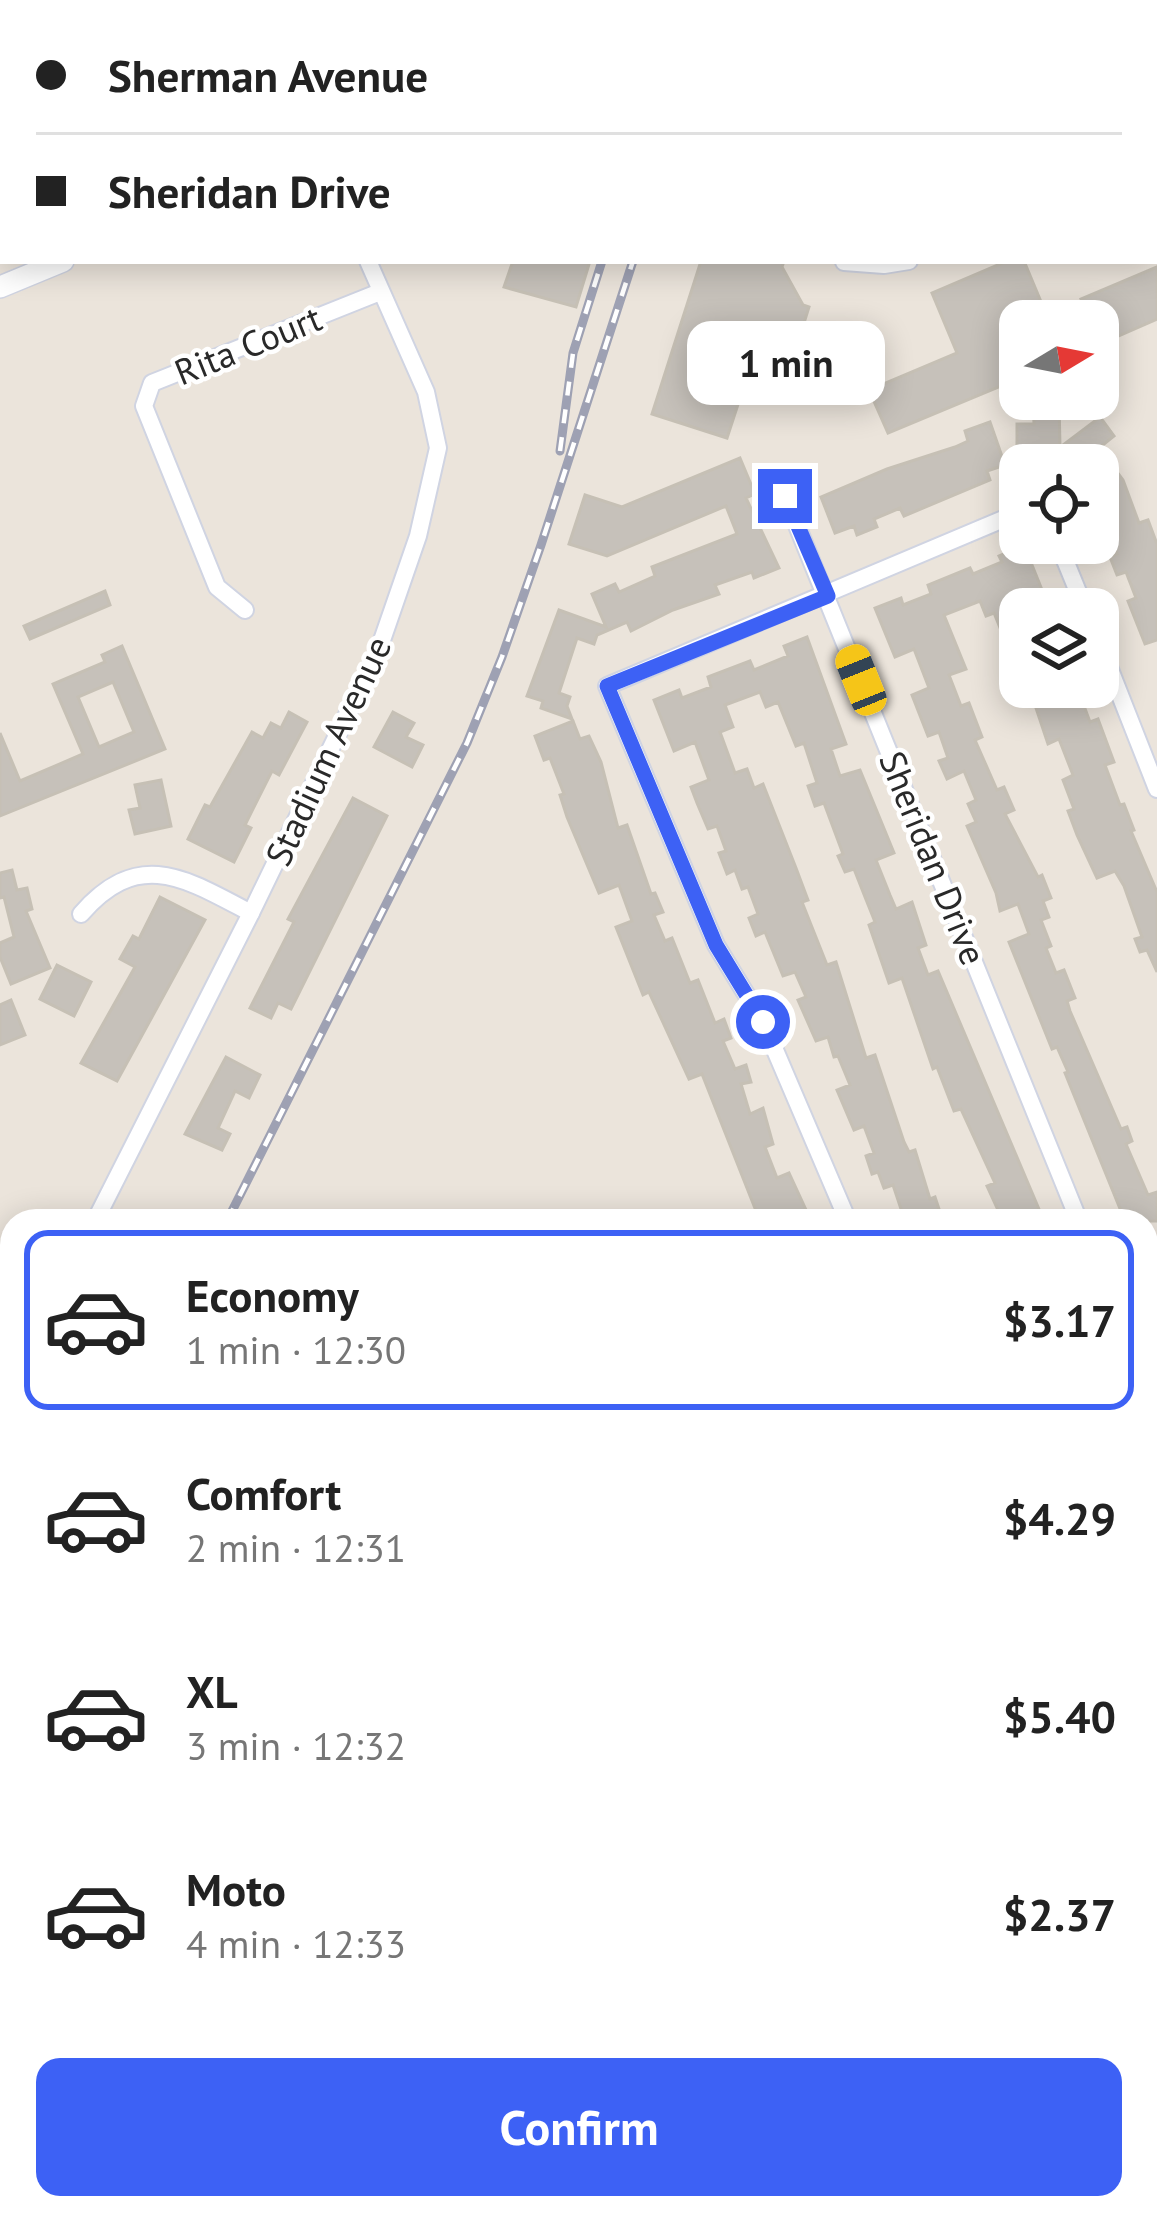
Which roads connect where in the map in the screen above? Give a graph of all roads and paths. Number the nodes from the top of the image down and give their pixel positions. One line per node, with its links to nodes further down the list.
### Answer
1 (56, 264): 3 (street)
2 (369, 264): 4 (street, Stadium Avenue)
3 (0, 287)
4 (380, 292): 8 (street, Rita Court); 12 (street, Stadium Avenue)
5 (785, 496): 7 (street, Sheridan Drive)
6 (999, 521): 7 (street)
7 (828, 596): 14 (street); 15 (street, Sheridan Drive)
8 (245, 610)
9 (1119, 692): 10 (street)
10 (1157, 789)
11 (81, 914): 12 (street)
12 (251, 914): 13 (street, Stadium Avenue)
13 (101, 1209)
14 (843, 1209)
15 (1074, 1209)

